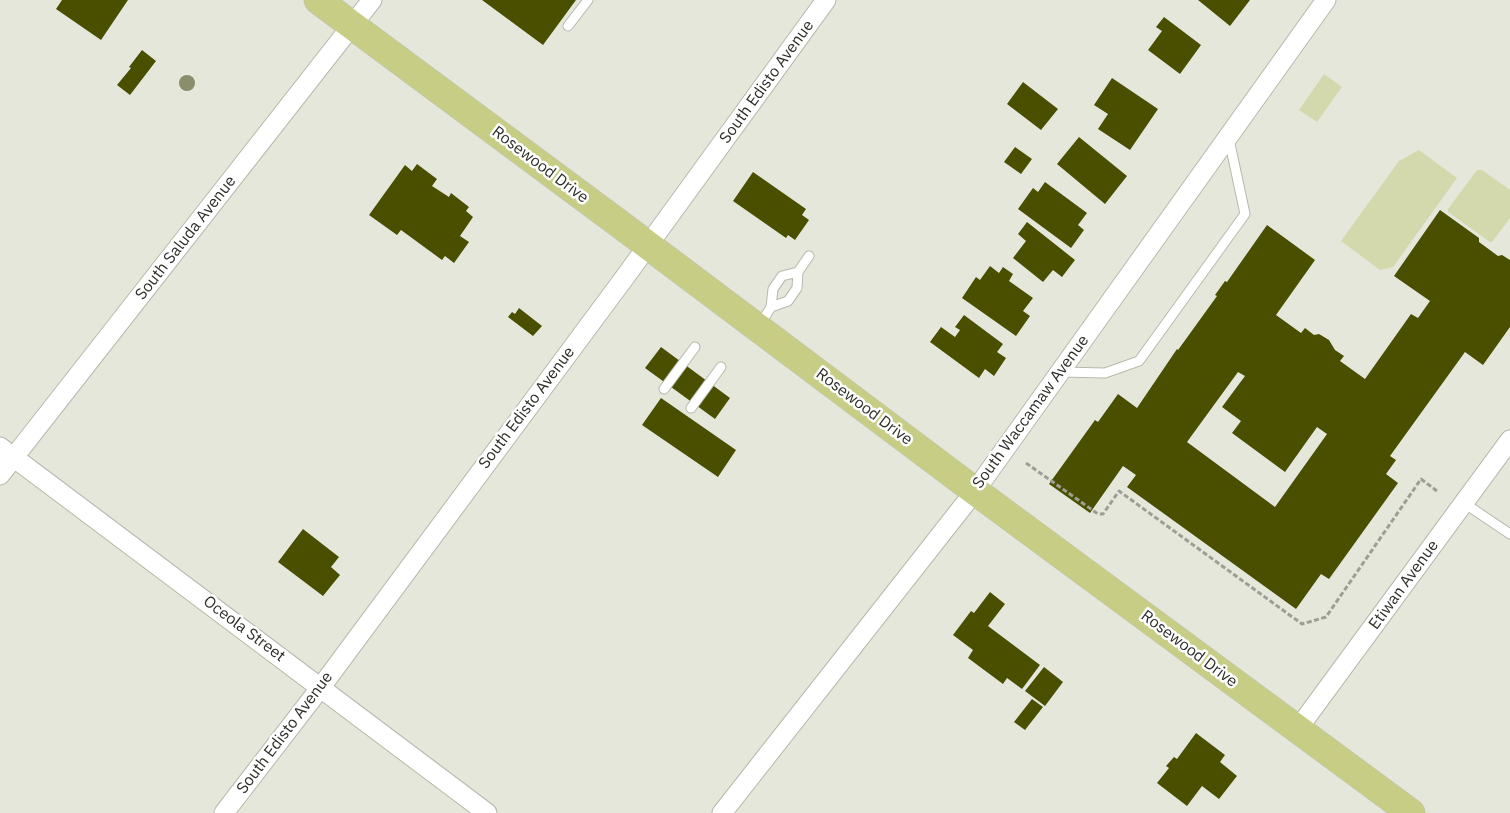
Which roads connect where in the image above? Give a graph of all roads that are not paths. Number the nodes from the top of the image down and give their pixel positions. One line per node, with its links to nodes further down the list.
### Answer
1 (318, 0): 6 (main road, Rosewood Drive)
2 (372, 0): 6 (street, South Saluda Avenue)
3 (588, 0): 7 (lane)
4 (826, 0): 9 (street, South Edisto Avenue)
5 (1326, 0): 8 (street, South Waccamaw Avenue)
6 (352, 26): 9 (main road, Rosewood Drive); 19 (street, South Saluda Avenue)
7 (568, 26)
8 (1228, 136): 15 (street, South Waccamaw Avenue); 15 (lane)
9 (648, 245): 12 (main road, Rosewood Drive); 24 (street, South Edisto Avenue)
10 (809, 256): 11 (lane)
11 (798, 272): 12 (lane); 12 (lane)
12 (764, 318): 21 (main road, Rosewood Drive)
13 (695, 347): 16 (lane)
14 (721, 367): 17 (lane)
15 (1060, 372): 21 (street, South Waccamaw Avenue)
16 (664, 389)
17 (691, 408)
18 (1510, 440): 22 (street, Etiwan Avenue)
19 (7, 452): 20 (street, South Saluda Avenue); 24 (street, Oceola Street)
20 (0, 475)
21 (975, 491): 25 (main road, Rosewood Drive); 28 (street, South Waccamaw Avenue)
22 (1464, 503): 23 (lane); 25 (street, Etiwan Avenue)
23 (1510, 534)
24 (320, 687): 26 (street, South Edisto Avenue); 27 (street, Oceola Street)
25 (1298, 730): 29 (main road, Rosewood Drive)
26 (224, 813)
27 (487, 813)
28 (722, 813)
29 (1411, 813)

